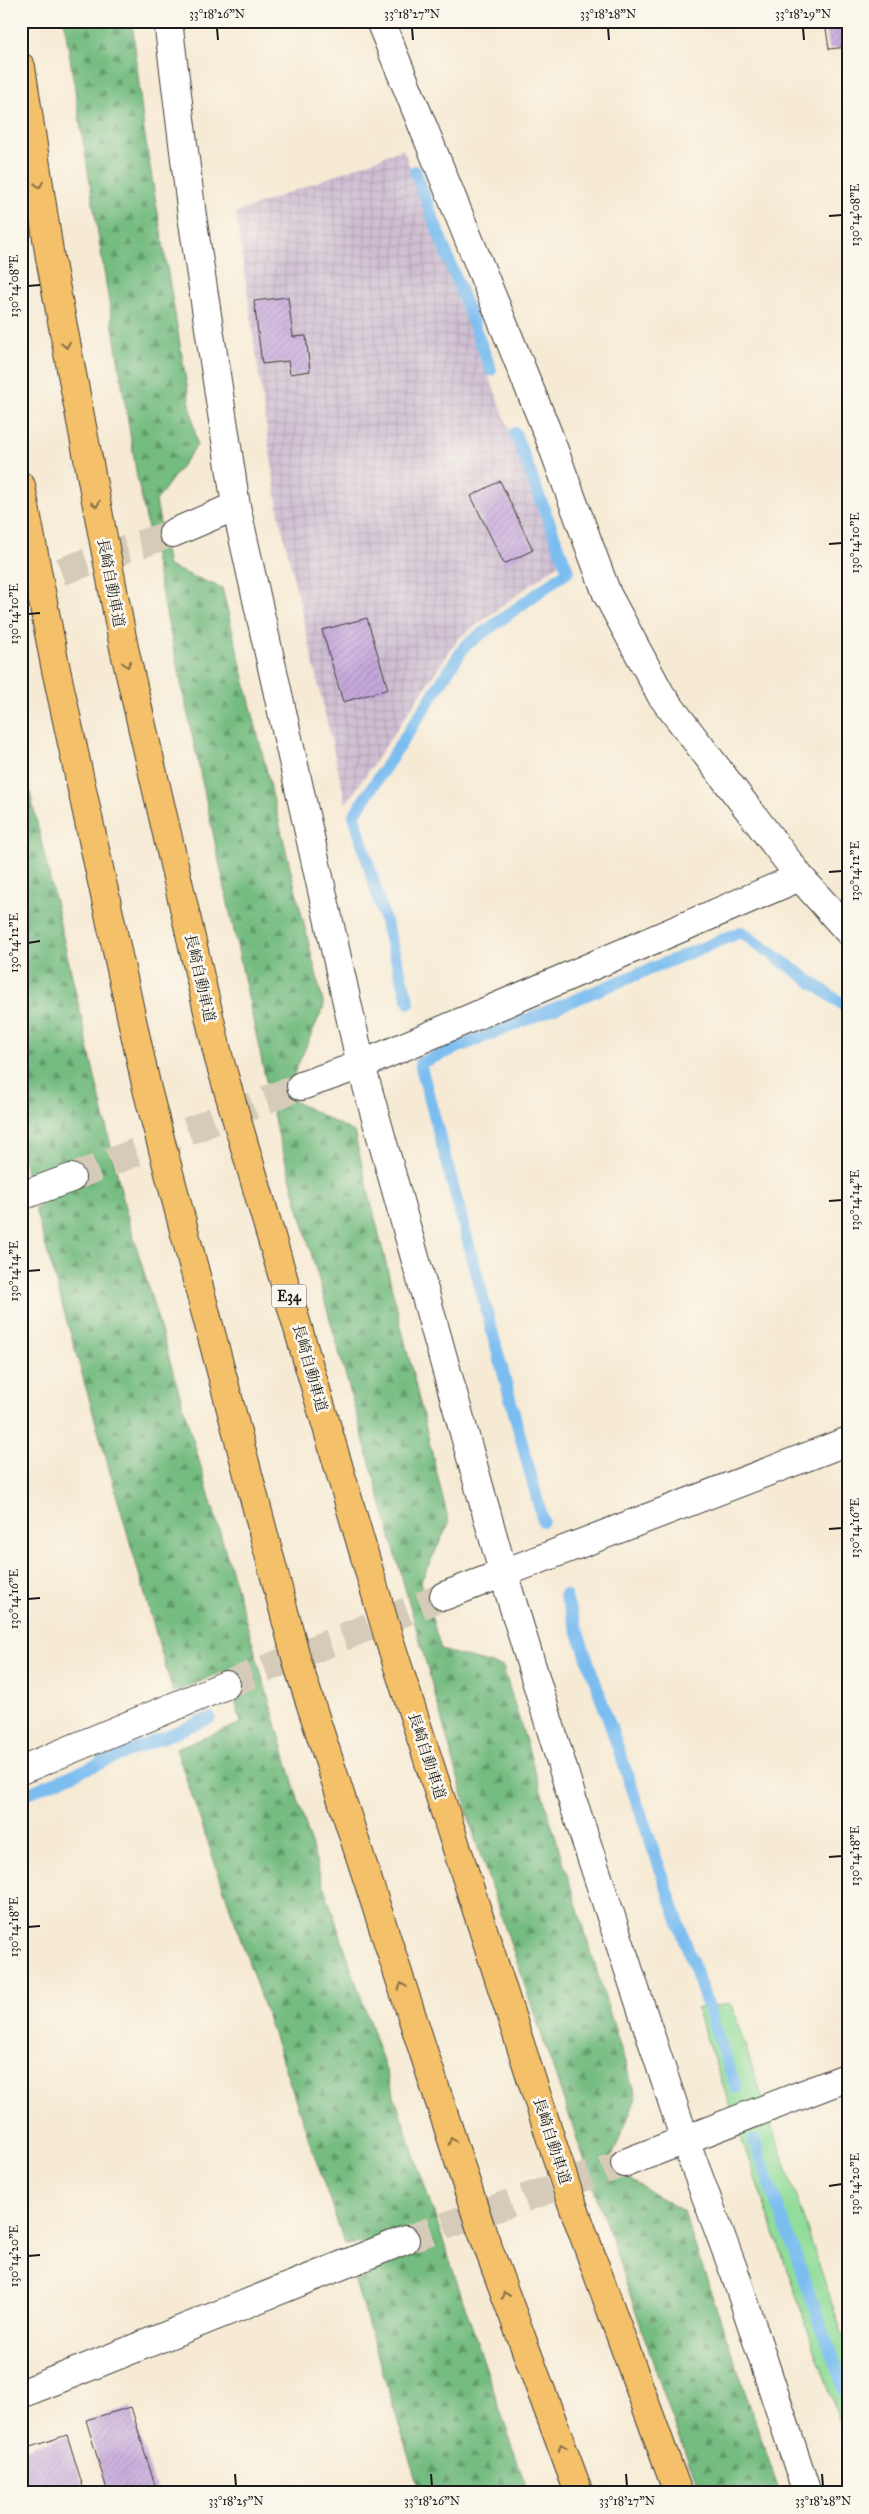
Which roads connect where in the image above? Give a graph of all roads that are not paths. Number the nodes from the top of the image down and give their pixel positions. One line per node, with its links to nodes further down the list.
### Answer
1 (168, 21): 5 (street)
2 (380, 21): 7 (street)
3 (21, 67): 24 (highway, 長崎自動車道 / E34, one-way to 24)
4 (21, 486): 23 (highway, one-way to 4)
5 (236, 506): 6 (street); 9 (street)
6 (173, 533)
7 (800, 877): 8 (street); 9 (street)
8 (848, 931)
9 (361, 1065): 10 (street); 14 (street)
10 (301, 1086)
11 (71, 1178): 12 (street)
12 (21, 1196)
13 (848, 1440): 14 (street)
14 (503, 1572): 15 (street); 19 (street)
15 (444, 1596)
16 (226, 1685): 17 (street)
17 (21, 1770)
18 (848, 2078): 19 (street)
19 (685, 2140): 20 (street); 25 (street)
20 (625, 2163)
21 (405, 2240): 22 (street)
22 (21, 2394)
23 (579, 2493)
24 (678, 2493)
25 (807, 2493)

